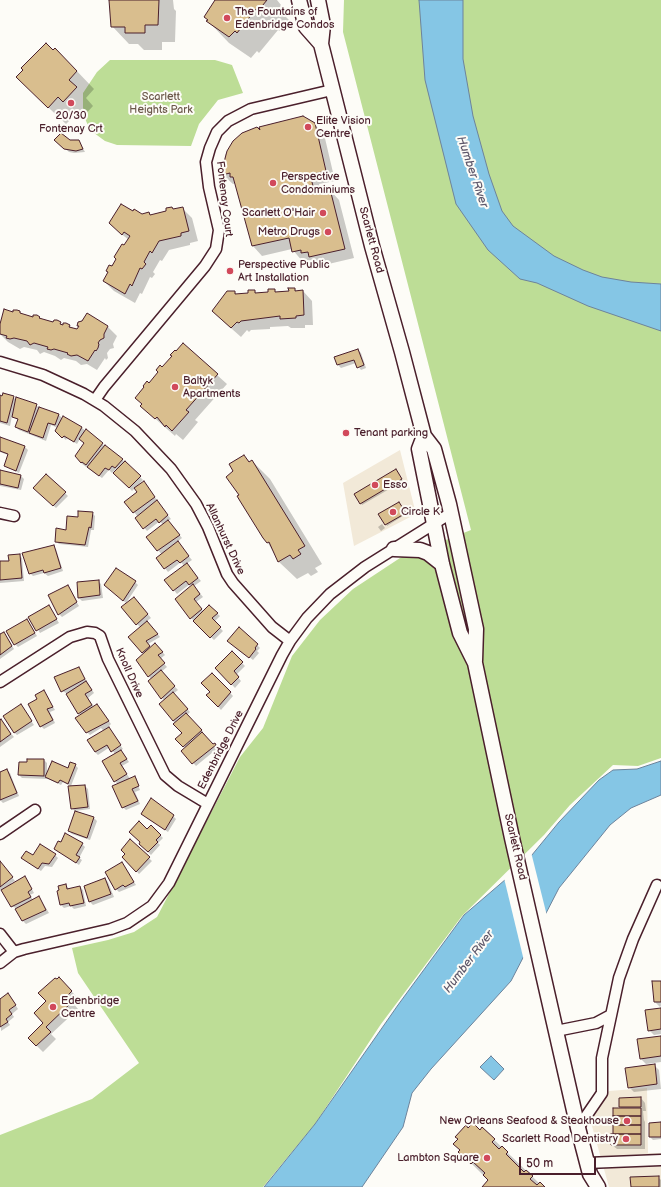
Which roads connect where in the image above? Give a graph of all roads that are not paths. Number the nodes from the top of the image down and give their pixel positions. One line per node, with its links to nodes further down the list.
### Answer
1 (299, 0): 3 (main road, Scarlett Road)
2 (318, 0): 3 (main road, Scarlett Road)
3 (321, 44): 4 (main road, Scarlett Road)
4 (332, 90): 6 (street, Fontenay Court); 7 (main road, Scarlett Road)
5 (0, 362): 6 (street, Allanhurst Drive)
6 (95, 400): 14 (street, Allanhurst Drive)
7 (424, 436): 9 (main road, Scarlett Road); 11 (main road, Scarlett Road)
8 (0, 513): 10 (street)
9 (451, 513): 11 (street, Edenbridge Drive); 15 (main road, Scarlett Road)
10 (14, 516)
11 (434, 525): 12 (street, Edenbridge Drive); 13 (main road, Scarlett Road)
12 (394, 549): 13 (main road); 14 (street, Edenbridge Drive)
13 (442, 564): 15 (main road, Scarlett Road)
14 (290, 641): 17 (street, Edenbridge Drive)
15 (475, 663): 25 (main road, Scarlett Road)
16 (0, 682): 17 (street, Knoll Drive)
17 (208, 804): 22 (street, Edenbridge Drive)
18 (35, 810): 19 (street)
19 (0, 834)
20 (657, 884): 24 (street)
21 (0, 934): 22 (street)
22 (14, 952): 23 (street, Edenbridge Drive)
23 (0, 963)
24 (611, 1015): 25 (street); 26 (street)
25 (556, 1031): 26 (main road, Scarlett Road)
26 (578, 1128): 28 (main road, Scarlett Road)
27 (661, 1160): 28 (street)
28 (588, 1175): 29 (main road, Scarlett Road)
29 (598, 1187)

